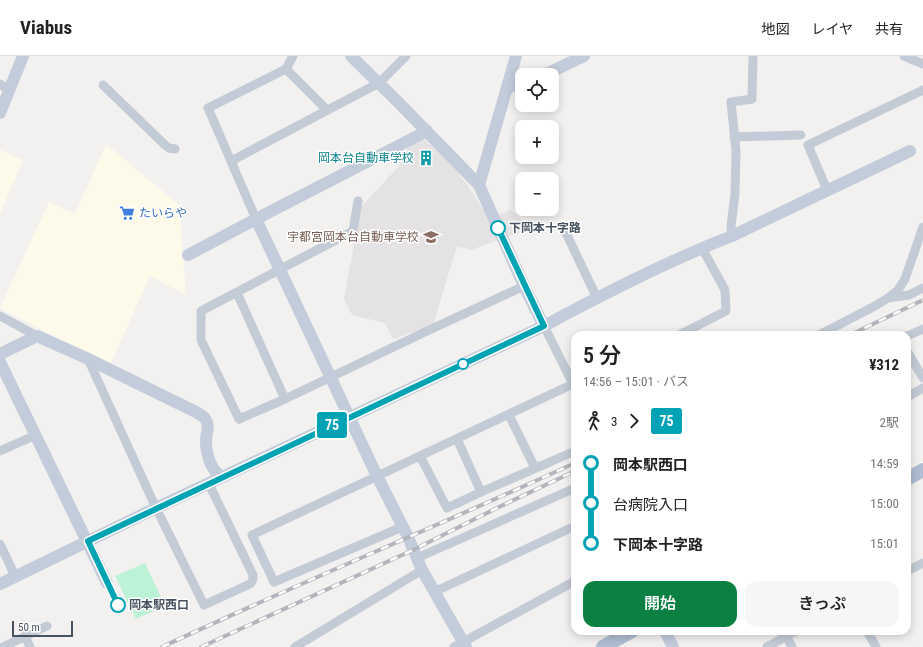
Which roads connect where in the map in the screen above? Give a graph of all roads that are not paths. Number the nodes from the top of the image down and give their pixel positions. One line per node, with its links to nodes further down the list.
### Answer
1 (23, 56): 14 (street)
2 (293, 56): 11 (street)
3 (351, 56): 12 (street)
4 (406, 56): 12 (street)
5 (516, 56): 16 (street)
6 (584, 56): 10 (street)
7 (753, 56): 22 (street)
8 (904, 56): 9 (street)
9 (923, 64)
10 (559, 68)
11 (286, 69): 18 (street); 25 (street)
12 (379, 83): 18 (street); 20 (street)
13 (103, 85): 23 (street)
14 (5, 87): 19 (street)
15 (515, 87): 16 (street)
16 (507, 88): 26 (street)
17 (923, 90): 27 (street)
18 (327, 110): 25 (street)
19 (0, 113)
20 (427, 131): 26 (street); 29 (street)
21 (802, 135): 22 (street)
22 (734, 137): 32 (street)
23 (175, 149)
24 (910, 151): 27 (street)
25 (231, 161): 29 (street)
26 (479, 185): 36 (street)
27 (827, 190): 32 (street)
28 (358, 201): 35 (street)
29 (256, 219): 34 (street); 35 (street)
30 (923, 227): 40 (street)
31 (566, 233): 39 (street)
32 (732, 236): 33 (street)
33 (702, 248): 39 (street); 44 (street)
34 (188, 255)
35 (280, 269): 38 (street); 52 (street)
36 (524, 286): 42 (street); 52 (street)
37 (923, 288): 40 (street)
38 (237, 292): 58 (street); 58 (street)
39 (597, 298): 42 (street)
40 (888, 298): 45 (street)
41 (0, 316): 47 (street)
42 (544, 326): 54 (street); 60 (street)
43 (923, 329): 46 (street)
44 (693, 331)
45 (827, 331)
46 (911, 334)
47 (37, 336): 48 (street); 50 (street)
48 (0, 354)
49 (911, 358): 53 (street)
50 (88, 359): 69 (street); 74 (street)
51 (0, 362): 61 (street)
52 (330, 377): 58 (street); 60 (street)
53 (923, 378)
54 (571, 379)
55 (571, 386): 59 (street)
56 (923, 388): 57 (street)
57 (911, 395)
58 (285, 399)
59 (509, 415): 62 (street); 66 (street)
60 (350, 417): 68 (street); 69 (street)
61 (36, 435): 63 (street); 77 (street)
62 (457, 439): 65 (street); 73 (street)
63 (0, 451)
64 (571, 453): 66 (street)
65 (420, 456): 68 (street); 73 (street)
66 (535, 468): 73 (street)
67 (923, 470): 70 (main road)
68 (377, 476): 75 (street); 75 (street)
69 (223, 477): 71 (street)
70 (911, 477)
71 (209, 484): 74 (street); 74 (street)
72 (571, 490): 79 (street)
73 (480, 492)
74 (156, 508): 77 (street)
75 (402, 527): 79 (street)
76 (571, 528): 87 (street)
77 (88, 541): 83 (street); 84 (street)
78 (0, 544): 83 (street)
79 (417, 558): 82 (street)
80 (922, 565): 81 (street)
81 (911, 569)
82 (422, 570): 87 (street); 98 (street)
83 (15, 576): 86 (street)
84 (107, 583)
85 (571, 583): 95 (street)
86 (0, 584)
87 (434, 592): 95 (street)
88 (47, 626): 94 (street)
89 (625, 635): 99 (main road)
90 (667, 635): 100 (street)
91 (785, 635): 101 (street)
92 (787, 635): 102 (street)
93 (869, 635): 103 (street)
94 (25, 636): 96 (street); 97 (street)
95 (461, 645)
96 (2, 647)
97 (30, 647)
98 (295, 647)
99 (604, 647)
100 (673, 647)
101 (767, 647)
102 (792, 647)
103 (876, 647)

